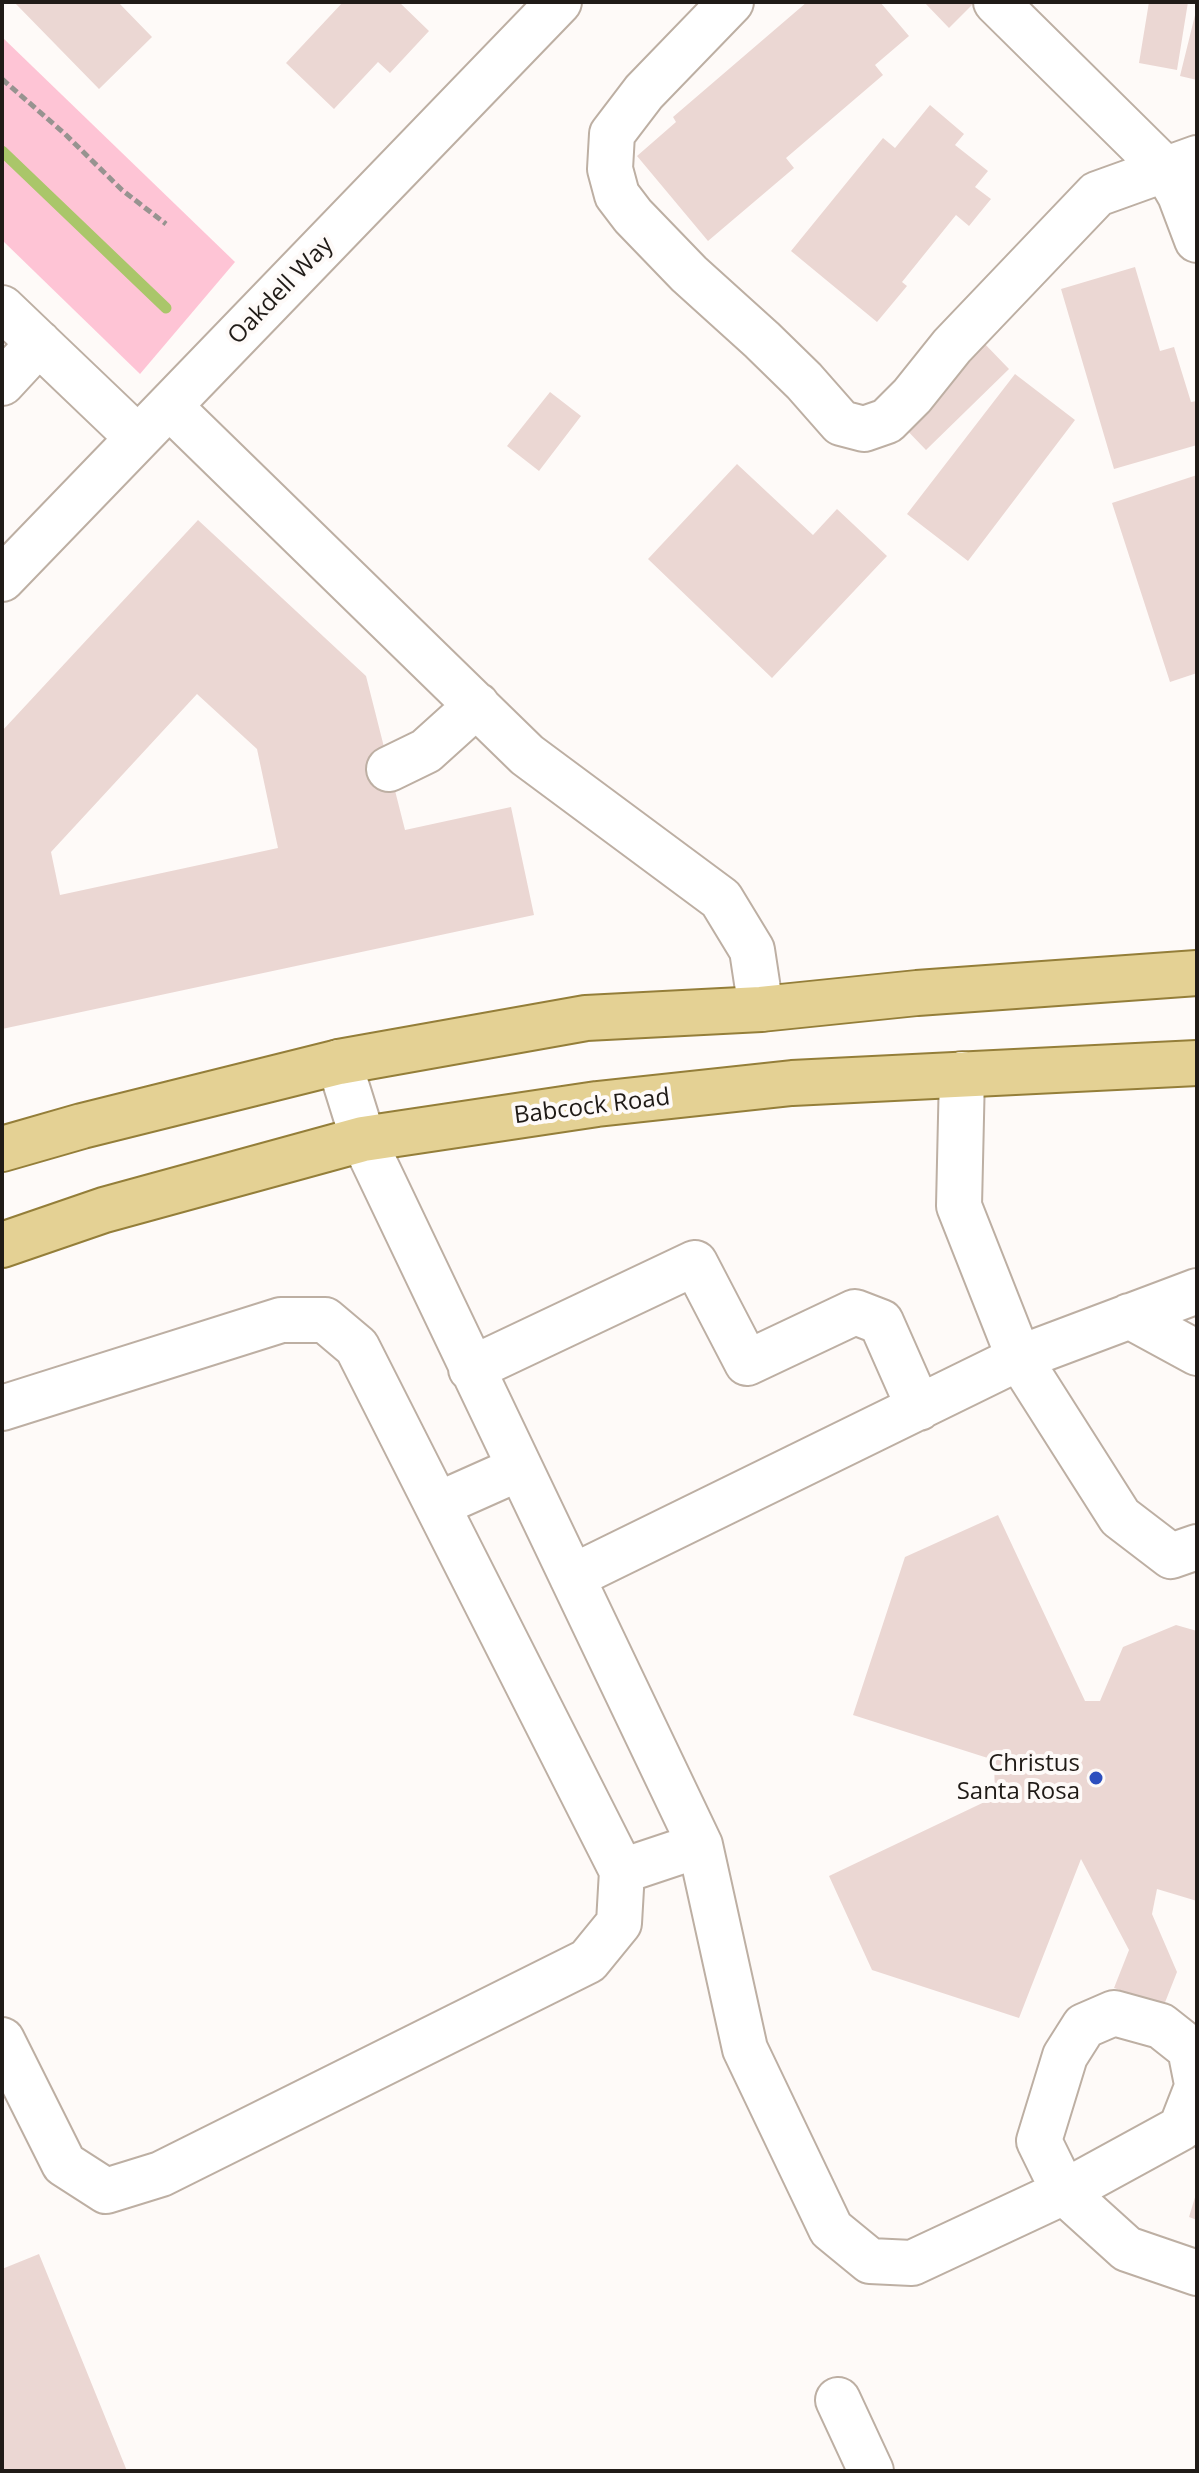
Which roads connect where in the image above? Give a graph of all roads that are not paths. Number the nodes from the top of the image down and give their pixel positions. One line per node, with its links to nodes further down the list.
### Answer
1 (559, 2): 9 (street, Oakdell Way)
2 (731, 2): 4 (street)
3 (996, 2): 4 (street)
4 (1181, 163): 5 (street)
5 (1197, 240)
6 (2, 308): 7 (street)
7 (39, 343): 8 (street); 10 (street)
8 (2, 383)
9 (169, 406): 10 (street, Oakdell Way); 12 (street)
10 (138, 438): 11 (street, Oakdell Way)
11 (2, 579)
12 (477, 705): 13 (street); 15 (street)
13 (389, 769)
14 (1197, 973): 15 (main road)
15 (761, 1009): 16 (main road)
16 (339, 1062): 19 (street); 20 (main road)
17 (1197, 1063): 18 (main road, Babcock Road)
18 (962, 1074): 19 (main road, Babcock Road); 25 (street)
19 (363, 1139): 21 (main road, Babcock Road); 26 (street)
20 (2, 1149)
21 (2, 1245)
22 (1197, 1291): 23 (street)
23 (1129, 1316): 24 (street); 25 (street)
24 (1197, 1353)
25 (1019, 1358): 28 (street); 31 (street)
26 (471, 1369): 28 (street); 29 (street)
27 (2, 1408): 30 (street)
28 (919, 1408): 32 (street)
29 (520, 1468): 30 (street); 32 (street)
30 (437, 1505): 34 (street)
31 (1197, 1547)
32 (572, 1577): 33 (street)
33 (700, 1845): 34 (street); 37 (street)
34 (622, 1871): 35 (street)
35 (2, 2040)
36 (1197, 2086): 37 (street); 37 (street)
37 (1064, 2192): 38 (street)
38 (1197, 2273)
39 (838, 2400): 40 (street)
40 (871, 2471)

